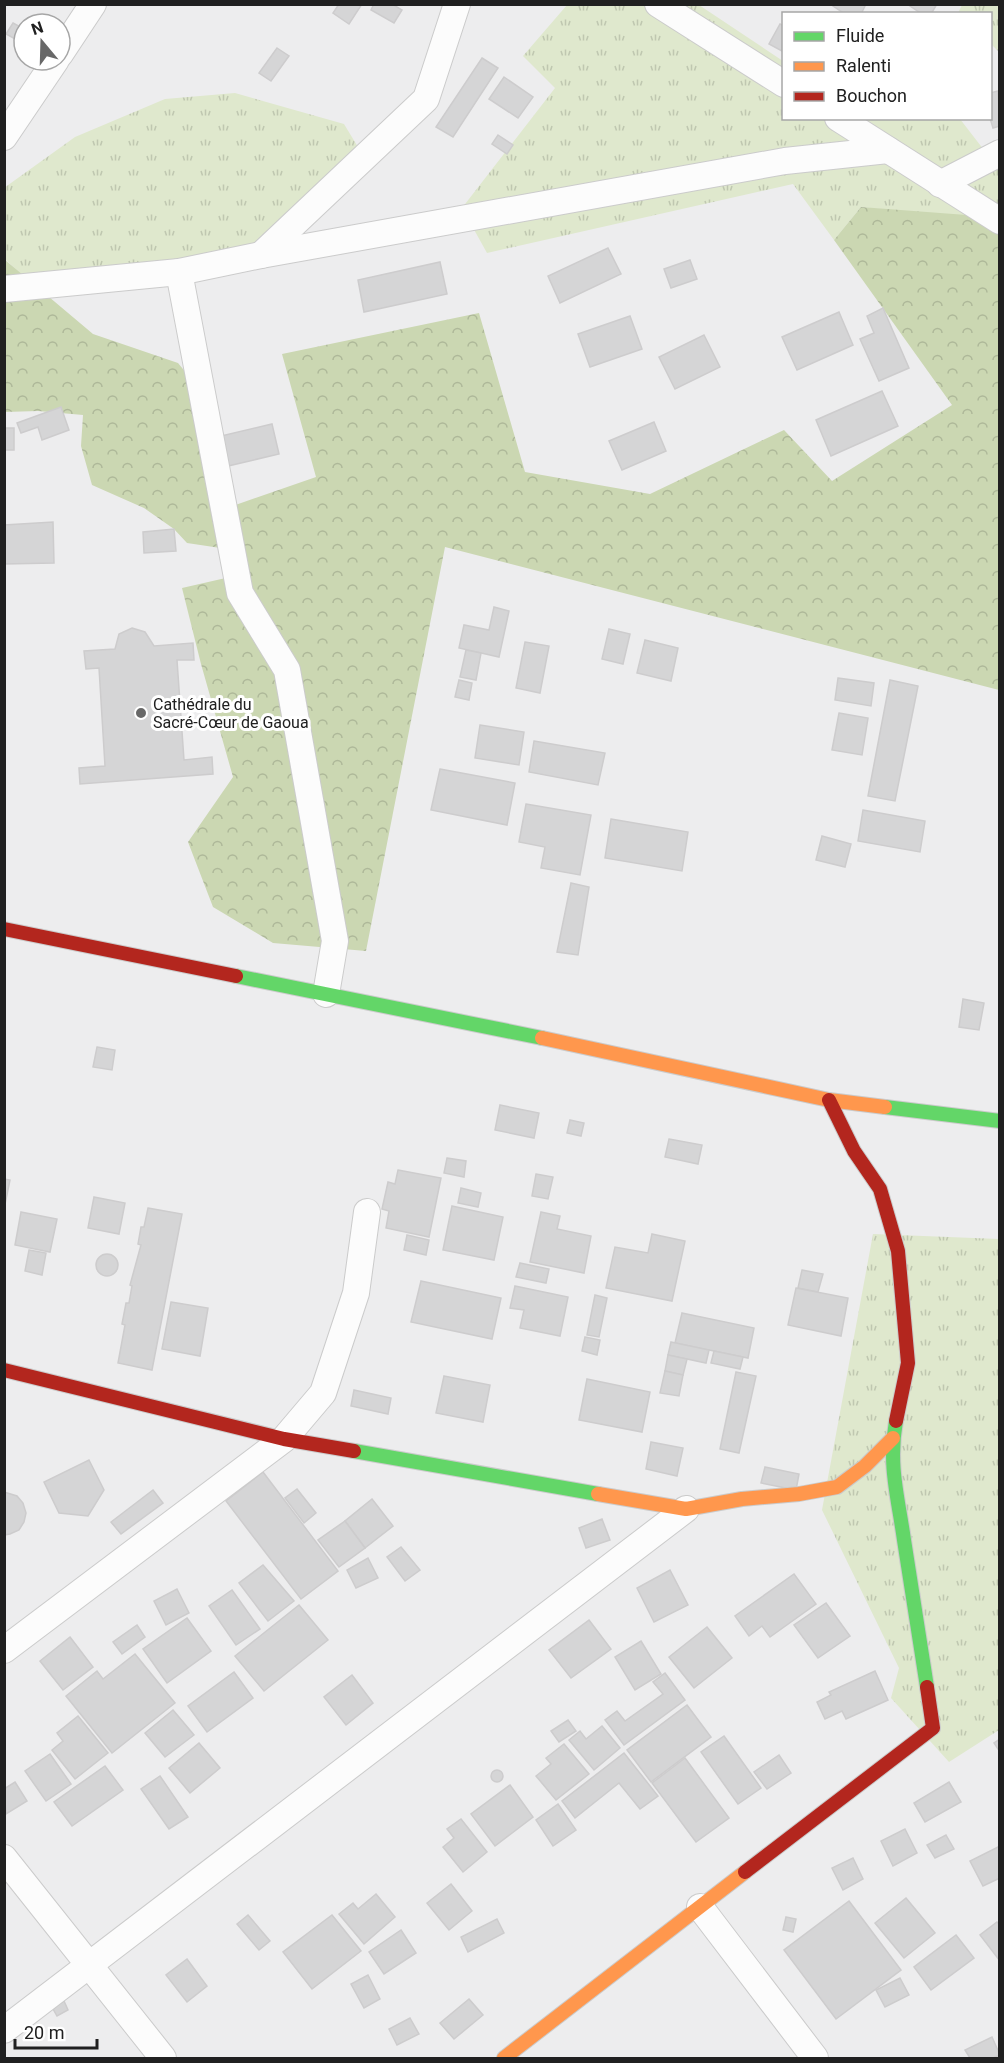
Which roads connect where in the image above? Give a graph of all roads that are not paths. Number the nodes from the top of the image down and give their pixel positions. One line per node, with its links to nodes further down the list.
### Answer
1 (93, 4): 4 (street)
2 (457, 4): 13 (street)
3 (658, 4): 6 (street)
4 (72, 36)
5 (48, 72): 8 (street)
6 (782, 83)
7 (841, 120): 9 (street)
8 (4, 137)
9 (888, 150): 11 (street); 13 (street)
10 (999, 153): 11 (street)
11 (940, 184): 12 (street)
12 (999, 221)
13 (261, 255): 14 (street)
14 (179, 272): 15 (street); 17 (street)
15 (4, 289)
16 (4, 929): 17 (street)
17 (326, 993): 18 (street)
18 (829, 1100): 19 (street); 22 (street)
19 (999, 1121)
20 (367, 1212): 23 (street)
21 (4, 1370): 23 (street)
22 (893, 1438): 24 (street); 27 (street)
23 (284, 1439): 24 (street); 25 (street)
24 (686, 1509): 28 (street)
25 (4, 1650)
26 (4, 1858): 28 (street)
27 (700, 1907): 31 (street); 32 (street)
28 (89, 1965): 29 (street); 30 (street)
29 (4, 2030)
30 (163, 2058)
31 (504, 2058)
32 (815, 2058)

